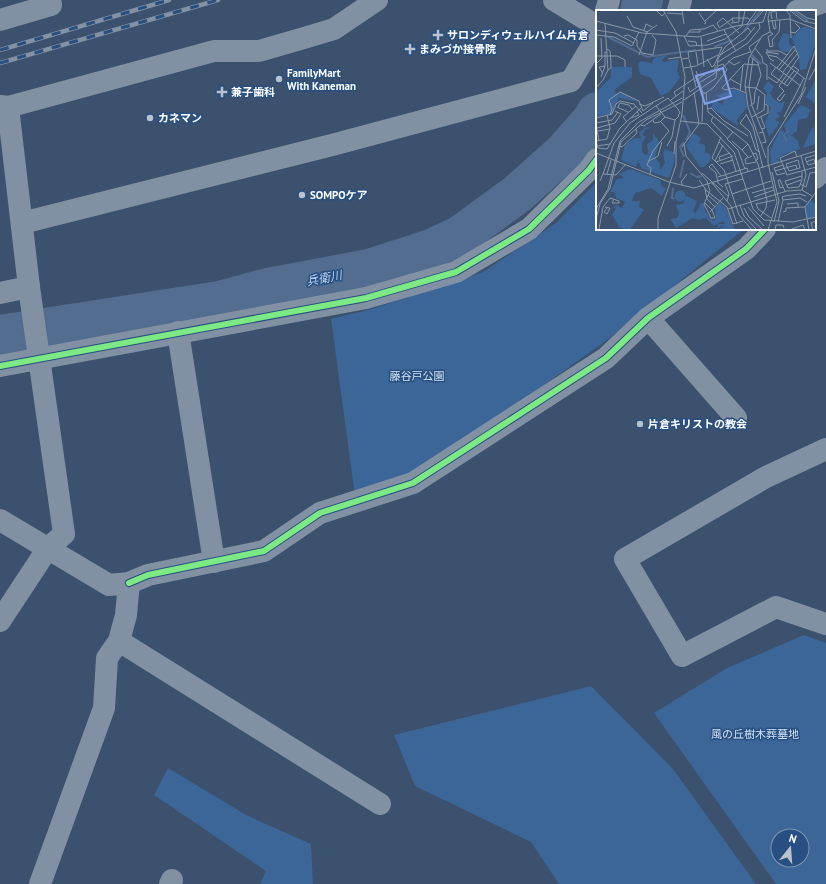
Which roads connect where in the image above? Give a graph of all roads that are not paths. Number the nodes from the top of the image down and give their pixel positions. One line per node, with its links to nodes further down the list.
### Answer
1 (50, 0): 10 (street)
2 (377, 0): 13 (street)
3 (554, 0): 11 (street)
4 (609, 0): 7 (street)
5 (680, 0): 8 (street)
6 (826, 1): 9 (street)
7 (606, 10)
8 (678, 10)
9 (799, 10)
10 (0, 20)
11 (596, 25)
12 (596, 39): 17 (street)
13 (4, 106): 17 (street)
14 (596, 160): 22 (street)
15 (826, 168): 16 (street)
16 (816, 177)
17 (22, 223): 20 (street)
18 (764, 230): 21 (street)
19 (0, 292): 20 (street)
20 (30, 293): 23 (street)
21 (648, 318): 25 (street); 29 (street)
22 (178, 332): 23 (street); 29 (street)
23 (38, 351): 24 (street); 28 (street)
24 (0, 366)
25 (736, 418)
26 (826, 449): 32 (street)
27 (0, 520): 28 (street)
28 (48, 548): 30 (street); 31 (street)
29 (214, 562): 30 (street)
30 (128, 583): 33 (street)
31 (0, 621)
32 (826, 624)
33 (119, 641): 34 (street); 35 (street)
34 (380, 804)
35 (40, 884)

